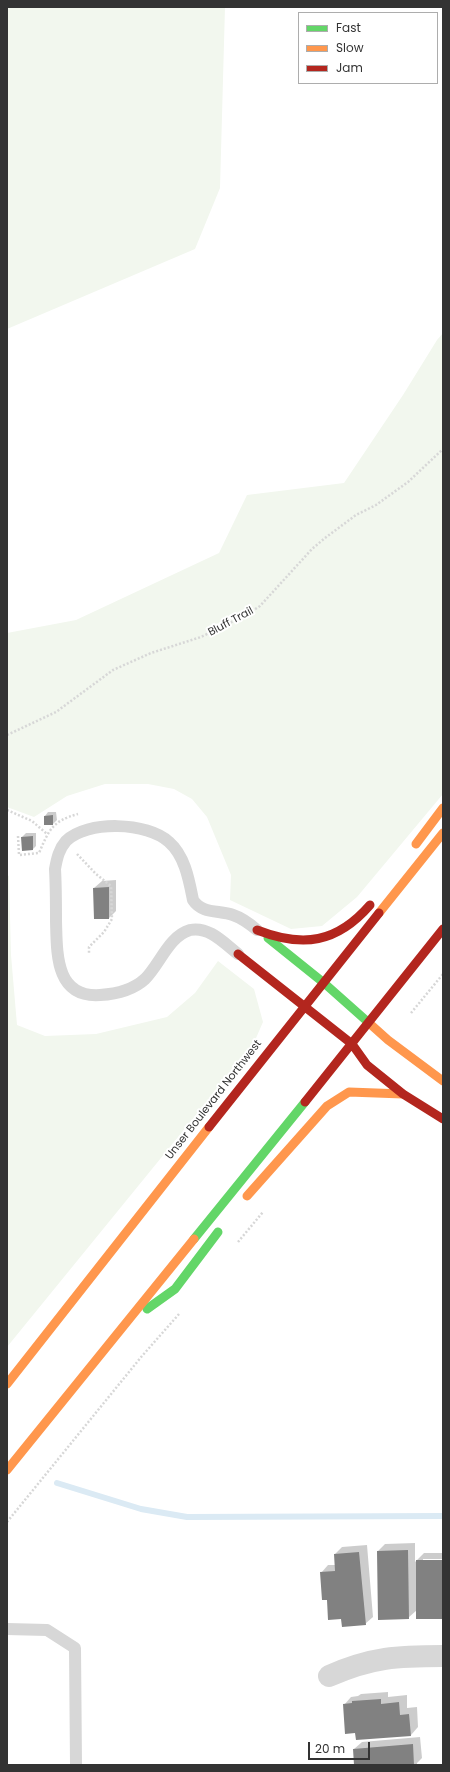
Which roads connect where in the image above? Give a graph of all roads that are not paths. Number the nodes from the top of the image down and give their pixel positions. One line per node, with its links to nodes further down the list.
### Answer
1 (443, 808): 3 (main road)
2 (443, 833): 10 (main road, Unser Boulevard Northwest)
3 (411, 851)
4 (374, 900): 8 (main road)
5 (209, 910): 6 (lane); 6 (lane); 8 (lane)
6 (197, 929): 9 (lane)
7 (443, 929): 12 (main road)
8 (257, 930): 10 (main road)
9 (238, 954): 11 (main road)
10 (324, 982): 11 (main road, Unser Boulevard Northwest); 12 (main road)
11 (304, 1006): 13 (main road); 20 (main road, Unser Boulevard Northwest)
12 (369, 1023): 13 (main road); 14 (main road)
13 (352, 1044): 15 (main road); 19 (main road)
14 (443, 1081)
15 (403, 1094): 16 (main road); 17 (main road)
16 (443, 1119)
17 (240, 1204)
18 (226, 1222): 19 (main road)
19 (124, 1326): 21 (main road)
20 (7, 1384)
21 (7, 1470)
22 (7, 1629): 25 (lane)
23 (443, 1656): 24 (street)
24 (329, 1676)
25 (76, 1765)

